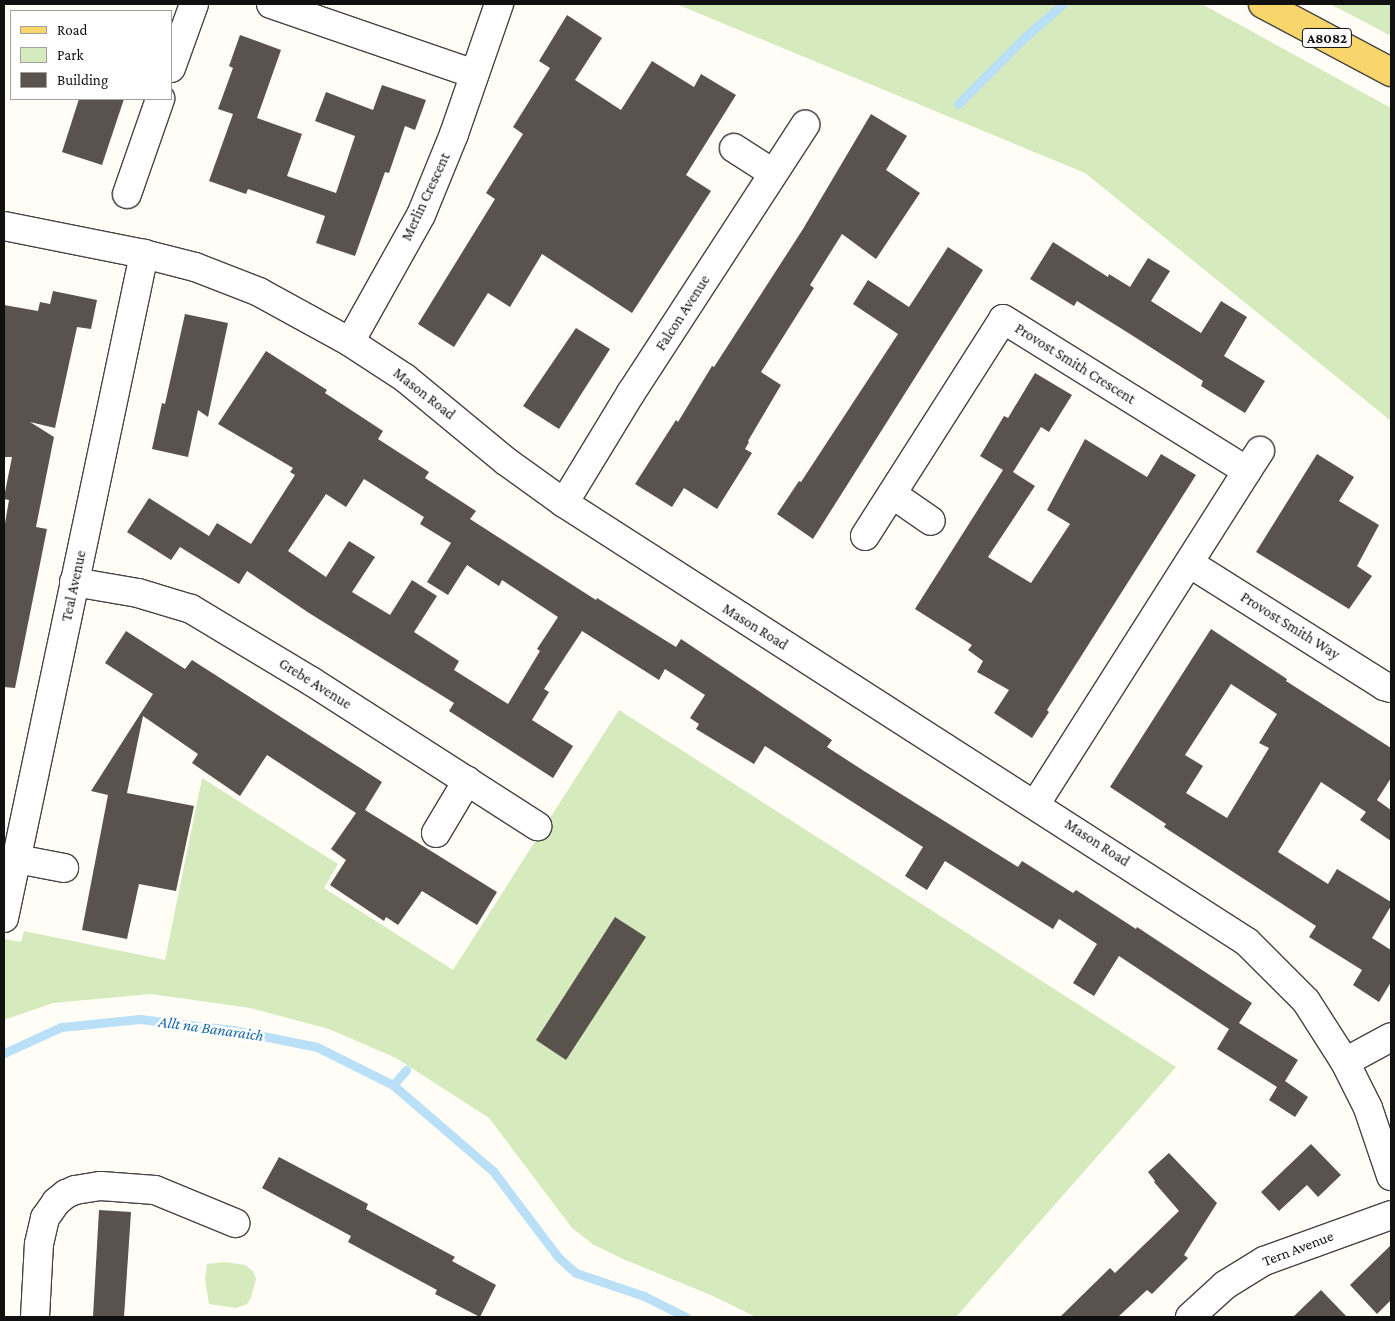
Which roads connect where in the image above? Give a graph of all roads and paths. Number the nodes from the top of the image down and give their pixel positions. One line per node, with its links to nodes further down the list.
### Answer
1 (194, 4): 5 (street)
2 (271, 4): 7 (street)
3 (500, 4): 7 (street, Merlin Crescent)
4 (1263, 4): 6 (main road, A8082)
5 (172, 65)
6 (1391, 72)
7 (474, 74): 15 (street, Merlin Crescent)
8 (160, 100): 12 (street)
9 (805, 125): 11 (street, Falcon Avenue)
10 (734, 148): 11 (street)
11 (773, 173): 17 (street, Falcon Avenue)
12 (126, 194)
13 (4, 226): 14 (street, Mason Road)
14 (144, 254): 15 (street, Mason Road); 21 (street, Teal Avenue)
15 (350, 342): 17 (street, Mason Road)
16 (892, 494): 18 (street); 19 (street, Provost Smith Crescent); 20 (street, Provost Smith Crescent)
17 (564, 503): 24 (street, Mason Road)
18 (931, 521)
19 (865, 536)
20 (1189, 563): 22 (street, Provost Smith Way); 24 (street, Provost Smith Crescent)
21 (74, 582): 23 (street, Grebe Avenue); 27 (street, Teal Avenue)
22 (1391, 688)
23 (467, 781): 25 (street, Grebe Avenue); 26 (street)
24 (1036, 804): 31 (street, Mason Road)
25 (537, 826)
26 (436, 833)
27 (17, 859): 28 (street); 29 (street, Teal Avenue)
28 (64, 868)
29 (4, 918)
30 (1391, 1037): 31 (street)
31 (1345, 1062): 32 (street, Mason Road)
32 (1391, 1176)
33 (1391, 1215): 36 (street, Tern Avenue)
34 (235, 1223): 35 (street)
35 (35, 1317)
36 (1190, 1317)

